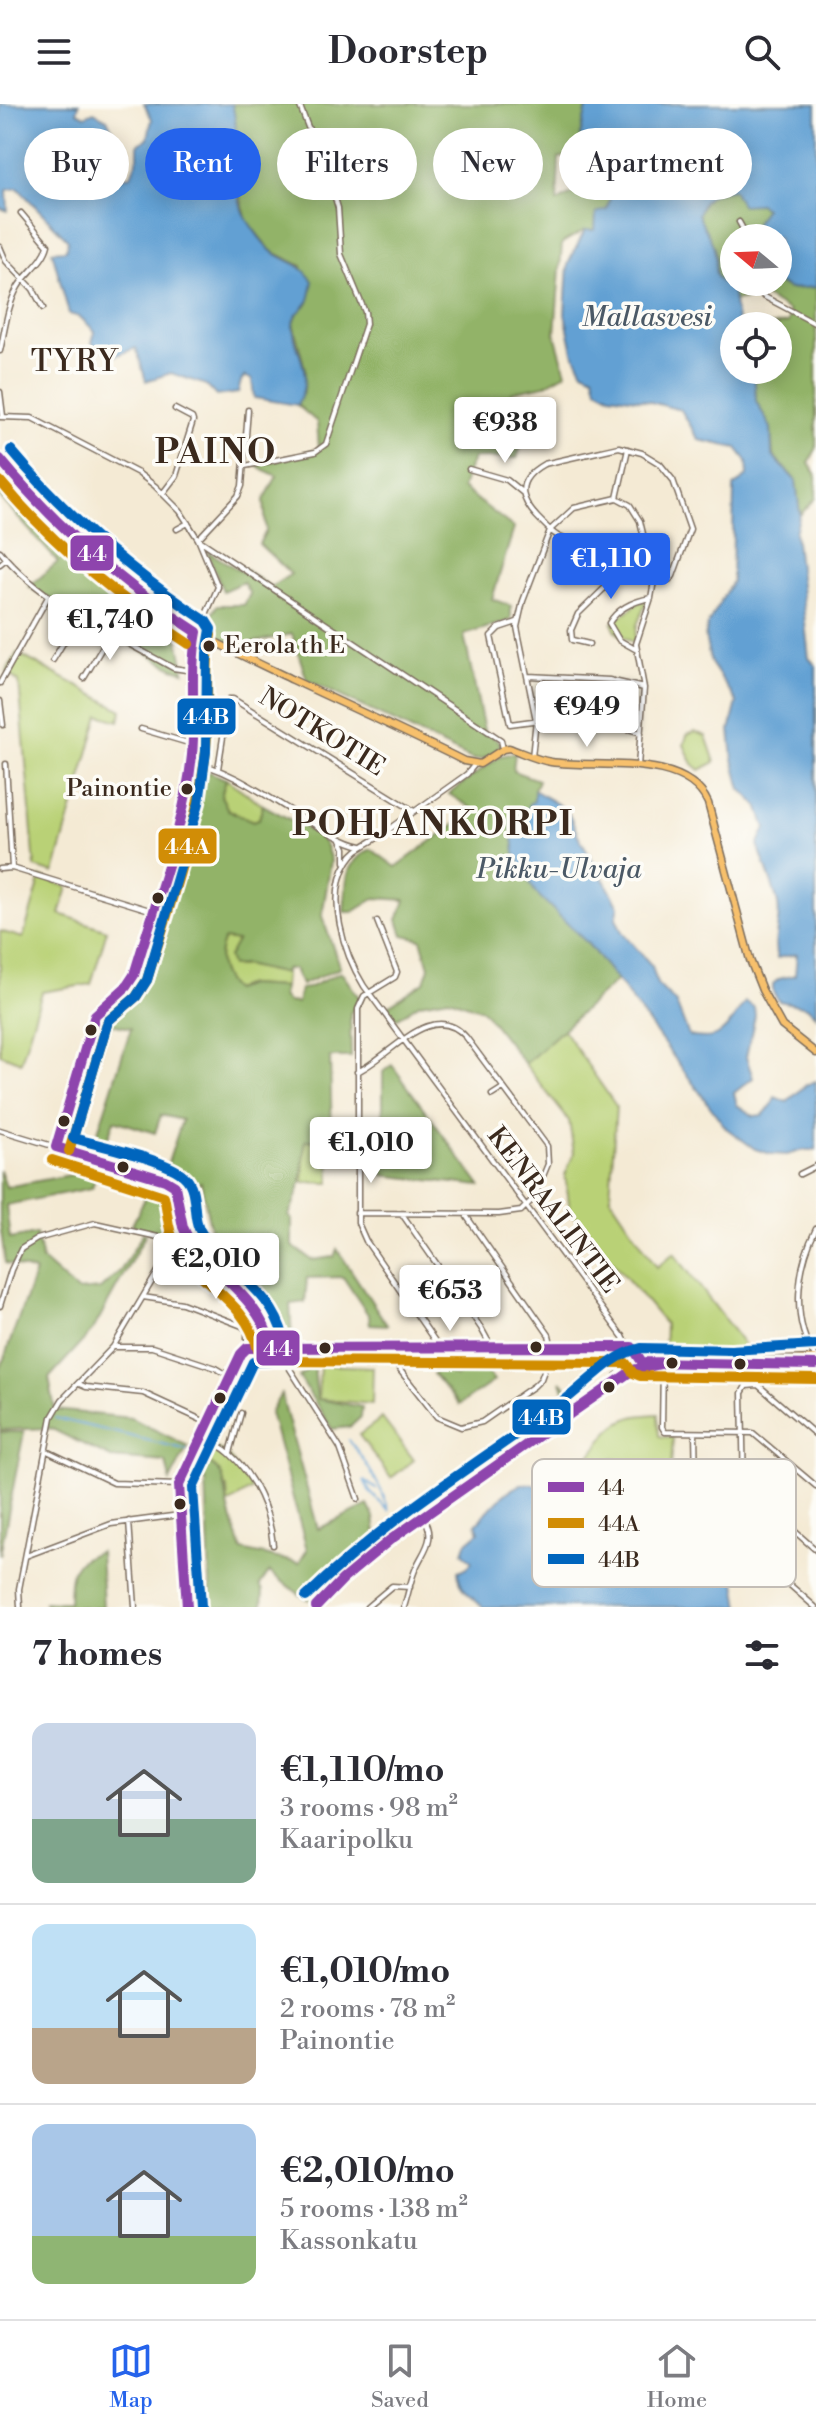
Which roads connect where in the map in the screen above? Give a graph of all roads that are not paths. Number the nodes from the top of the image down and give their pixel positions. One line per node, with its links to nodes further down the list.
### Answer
1 (299, 104): 15 (street)
2 (21, 213): 4 (street)
3 (0, 247): 4 (street)
4 (24, 278): 6 (street); 8 (street)
5 (763, 296): 7 (street)
6 (43, 308)
7 (816, 324)
8 (0, 351)
9 (0, 392): 12 (street)
10 (175, 409): 17 (street)
11 (248, 410): 15 (street)
12 (1, 417): 17 (street)
13 (628, 449): 18 (street); 19 (street); 28 (street)
14 (0, 459): 33 (main road)
15 (245, 466): 23 (street)
16 (469, 469): 18 (street)
17 (163, 493): 20 (street)
18 (523, 493): 22 (street)
19 (617, 498): 22 (street); 28 (street)
20 (188, 523): 21 (street); 23 (street)
21 (177, 529)
22 (550, 530): 27 (street); 32 (street)
23 (198, 539): 33 (street); 49 (street)
24 (0, 551): 25 (street)
25 (6, 559): 26 (street); 29 (street)
26 (0, 564)
27 (624, 569): 28 (street); 35 (street)
28 (654, 581): 30 (street)
29 (48, 597): 31 (street); 41 (street)
30 (651, 598): 36 (street); 36 (street)
31 (80, 615): 34 (street); 37 (street)
32 (517, 622): 39 (street); 44 (street)
33 (197, 632): 38 (street); 53 (main road)
34 (111, 633): 38 (street); 40 (street)
35 (589, 644)
36 (636, 649): 42 (street)
37 (53, 660)
38 (193, 671): 48 (street)
39 (527, 676): 42 (street); 44 (street)
40 (84, 678)
41 (0, 683)
42 (644, 688): 47 (street)
43 (0, 701): 45 (street)
44 (536, 720): 47 (street); 50 (street)
45 (3, 725)
46 (141, 729): 48 (street)
47 (641, 733): 54 (street)
48 (192, 744): 51 (street)
49 (503, 749): 50 (main road); 53 (main road)
50 (532, 757): 54 (main road)
51 (190, 762): 55 (street); 64 (street)
52 (6, 764): 57 (street)
53 (475, 764): 56 (street)
54 (638, 766): 68 (main road)
55 (218, 769): 56 (street, NOTKOTIE); 59 (street)
56 (414, 811): 60 (street)
57 (8, 816): 58 (street); 62 (street)
58 (0, 817)
59 (340, 838): 60 (street); 61 (street)
60 (362, 846): 61 (street)
61 (345, 864): 66 (street)
62 (12, 868): 63 (street); 64 (street)
63 (0, 869)
64 (153, 911): 73 (street)
65 (377, 921): 66 (street)
66 (368, 992): 67 (street, KENRAALINTIE); 69 (street)
67 (404, 1041): 69 (street); 70 (street); 76 (street, KENRAALINTIE)
68 (816, 1053)
69 (357, 1072): 78 (street)
70 (504, 1088): 71 (street); 76 (street)
71 (492, 1095)
72 (0, 1130): 73 (street)
73 (56, 1147): 81 (street)
74 (816, 1166): 75 (street)
75 (800, 1174)
76 (528, 1207): 79 (street); 93 (street, KENRAALINTIE)
77 (401, 1212): 78 (street); 79 (street); 91 (street)
78 (357, 1213): 89 (street)
79 (466, 1215): 92 (street)
80 (816, 1229): 94 (street)
81 (187, 1238): 82 (street); 86 (street)
82 (176, 1241): 83 (street); 84 (street)
83 (143, 1297): 85 (street); 90 (street)
84 (0, 1306)
85 (113, 1347): 98 (street); 99 (street)
86 (272, 1347): 87 (street); 90 (street)
87 (290, 1347): 88 (street); 115 (street)
88 (387, 1347): 89 (street); 92 (street)
89 (439, 1347): 91 (street)
90 (247, 1348): 98 (street)
91 (492, 1348): 92 (street)
92 (549, 1348): 93 (street)
93 (629, 1348): 95 (street, KENRAALINTIE)
94 (816, 1361): 97 (main road)
95 (640, 1364): 96 (main road); 117 (main road)
96 (662, 1364): 97 (main road); 104 (street)
97 (757, 1364): 100 (street)
98 (231, 1377): 102 (street)
99 (79, 1384): 102 (street); 107 (street)
100 (758, 1385): 103 (street); 105 (street)
101 (241, 1413): 108 (street)
102 (208, 1423): 106 (street)
103 (742, 1432): 104 (street); 110 (street); 111 (street)
104 (695, 1433): 109 (street)
105 (816, 1435)
106 (201, 1438): 108 (street); 113 (street)
107 (47, 1451): 113 (street); 122 (street)
108 (230, 1453): 120 (street)
109 (696, 1459)
110 (743, 1459)
111 (785, 1459)
112 (796, 1469): 114 (street)
113 (179, 1485): 116 (street)
114 (816, 1486)
115 (358, 1499)
116 (180, 1515): 118 (street); 127 (street)
117 (421, 1517): 123 (street); 128 (main road)
118 (129, 1521): 122 (street); 126 (street)
119 (796, 1532): 121 (street)
120 (273, 1545)
121 (816, 1550)
122 (26, 1556): 125 (street)
123 (410, 1587): 129 (street); 130 (street)
124 (793, 1587): 131 (street)
125 (20, 1607)
126 (135, 1607)
127 (187, 1607)
128 (316, 1607)
129 (367, 1607)
130 (404, 1607)
131 (815, 1607)

